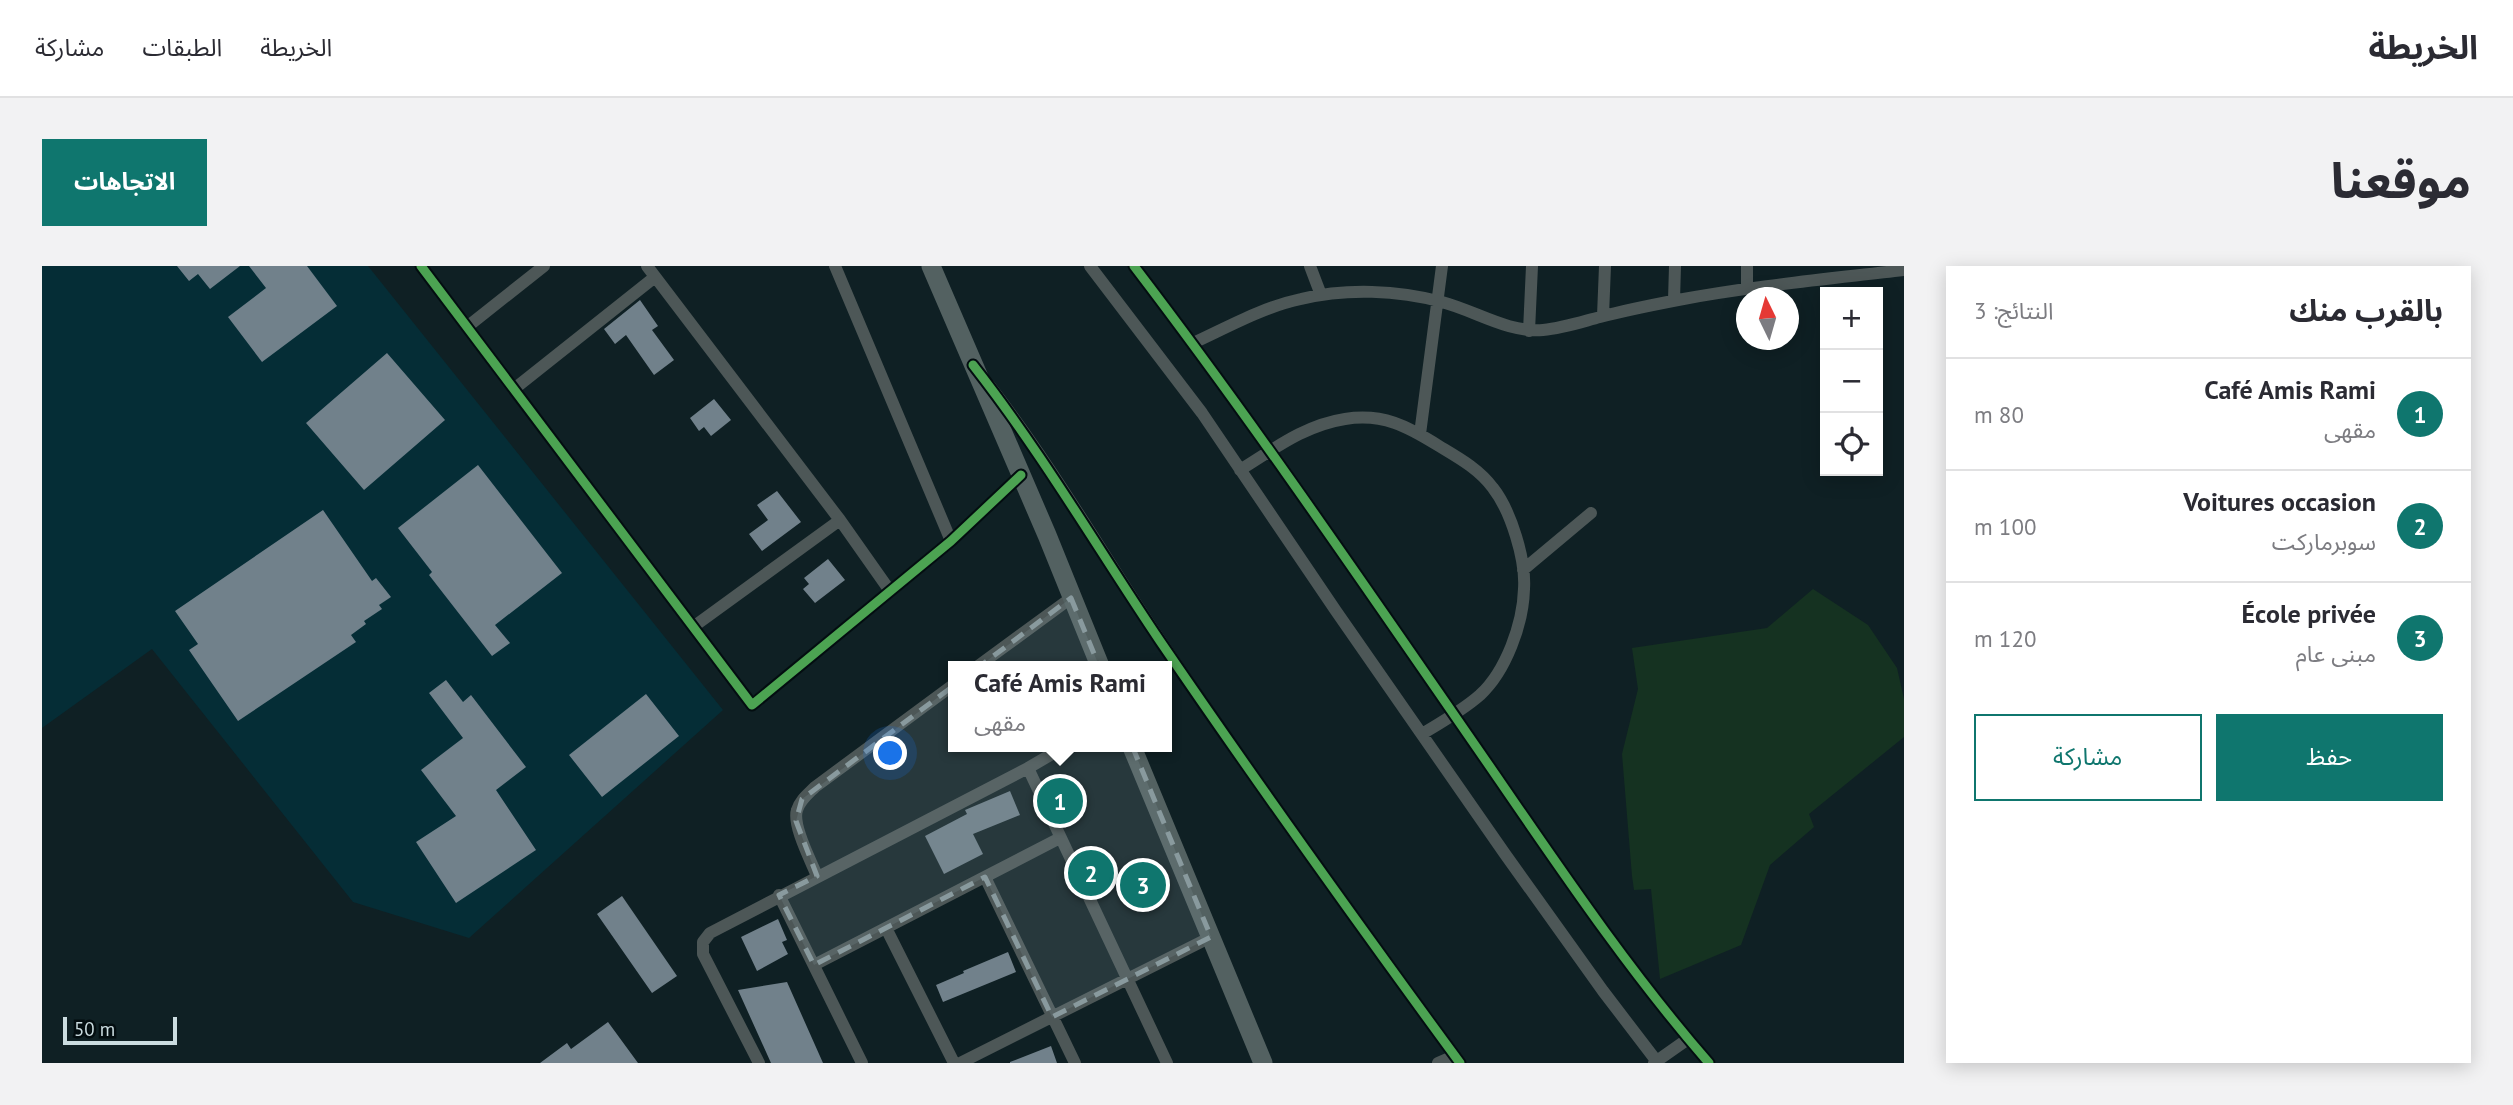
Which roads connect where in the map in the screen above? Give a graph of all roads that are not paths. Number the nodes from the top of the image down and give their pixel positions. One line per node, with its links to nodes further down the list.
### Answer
1 (421, 266): 21 (street)
2 (544, 266): 21 (street)
3 (835, 266): 32 (street)
4 (931, 266): 24 (main road)
5 (1090, 266): 28 (street)
6 (1134, 266): 23 (street)
7 (1310, 266): 17 (street)
8 (1442, 266): 19 (street)
9 (1532, 266): 22 (street)
10 (1605, 266): 20 (street)
11 (1675, 266): 18 (street)
12 (1748, 266): 15 (street)
13 (1904, 270): 15 (street)
14 (651, 271): 25 (street); 31 (street)
15 (1747, 287)
16 (1736, 289): 18 (street)
17 (1321, 295): 19 (street); 23 (street)
18 (1674, 300): 20 (street)
19 (1437, 301): 22 (street); 26 (street)
20 (1603, 316): 22 (street)
21 (467, 327): 25 (street)
22 (1529, 331)
23 (1193, 342): 27 (street)
24 (973, 365): 29 (main road); 55 (street)
25 (514, 389): 36 (street)
26 (1420, 434): 27 (street); 33 (street)
27 (1270, 451): 28 (street); 40 (street)
28 (1240, 470): 41 (street)
29 (1021, 475): 32 (street); 35 (main road)
30 (1591, 513): 33 (street)
31 (840, 520): 34 (street); 36 (street)
32 (951, 541): 34 (street)
33 (1523, 570): 40 (street)
34 (890, 592): 36 (street)
35 (1071, 598): 37 (street); 38 (main road)
36 (693, 627)
37 (985, 661)
38 (1098, 661)
39 (948, 689): 46 (street)
40 (1453, 714): 41 (street); 54 (street)
41 (1422, 734): 56 (street)
42 (1056, 752): 44 (street)
43 (1134, 752): 50 (main road)
44 (1028, 768): 45 (street); 46 (street)
45 (1060, 838): 47 (street); 52 (street)
46 (817, 876): 48 (street)
47 (985, 877): 49 (street); 53 (street)
48 (779, 895): 51 (street); 57 (street)
49 (886, 928): 51 (street); 59 (street)
50 (1211, 937): 52 (street); 63 (main road)
51 (814, 965): 58 (street)
52 (1127, 980): 53 (street); 62 (street)
53 (1052, 1017): 60 (street); 61 (street)
54 (1688, 1039): 56 (street); 65 (street)
55 (1457, 1059): 64 (street)
56 (1656, 1062)
57 (759, 1063)
58 (862, 1063)
59 (954, 1063)
60 (960, 1063)
61 (1075, 1063)
62 (1167, 1063)
63 (1264, 1063)
64 (1438, 1063)
65 (1709, 1063)

